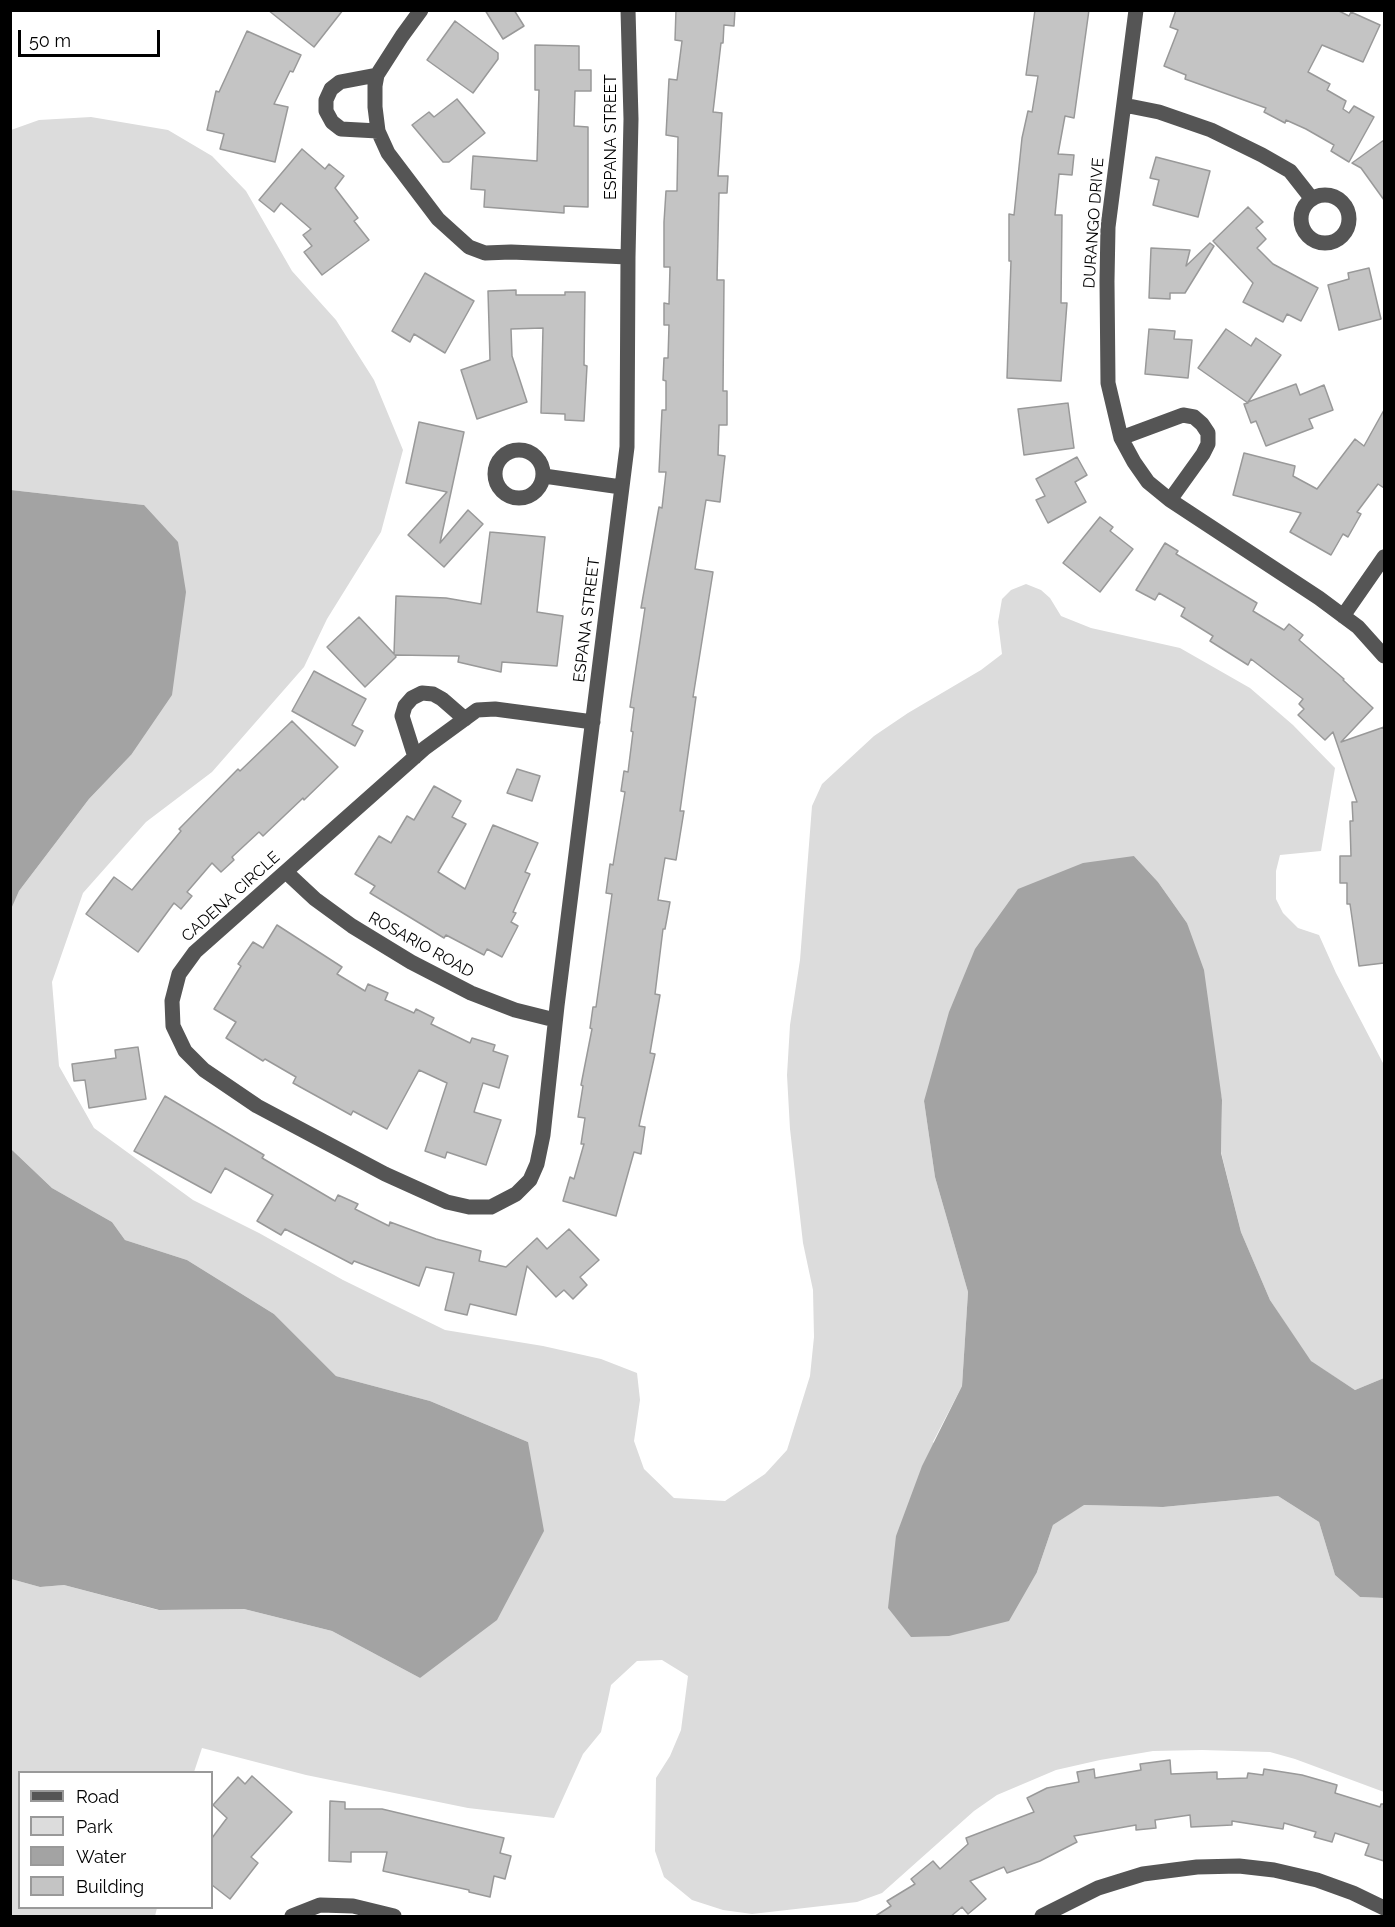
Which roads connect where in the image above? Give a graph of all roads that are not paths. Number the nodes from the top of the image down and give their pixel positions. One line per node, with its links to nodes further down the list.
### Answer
1 (421, 10): 4 (street)
2 (628, 10): 8 (street, ESPANA STREET)
3 (1136, 10): 5 (street, DURANGO DRIVE)
4 (377, 75): 6 (street); 6 (street)
5 (1124, 105): 7 (street); 9 (street, DURANGO DRIVE)
6 (378, 131): 8 (street)
7 (1312, 199)
8 (628, 257): 11 (street, ESPANA STREET)
9 (1121, 438): 12 (street, DURANGO DRIVE); 12 (street)
10 (544, 476): 11 (street)
11 (621, 487): 17 (street, ESPANA STREET)
12 (1170, 500): 14 (street, DURANGO DRIVE)
13 (1384, 557): 14 (street)
14 (1343, 616): 15 (street, DURANGO DRIVE)
15 (1384, 656)
16 (465, 719): 17 (street, CADENA CIRCLE); 18 (street, CADENA CIRCLE); 18 (street)
17 (593, 722): 20 (street, ESPANA STREET)
18 (415, 757): 19 (street, CADENA CIRCLE)
19 (286, 872): 20 (street, ROSARIO ROAD); 21 (street, CADENA CIRCLE)
20 (555, 1020): 21 (street, ESPANA STREET)
21 (490, 1207)
22 (1073, 1900): 23 (street); 26 (street); 27 (street)
23 (1384, 1908)
24 (291, 1917): 25 (street)
25 (394, 1917)
26 (1042, 1917)
27 (1072, 1917)

